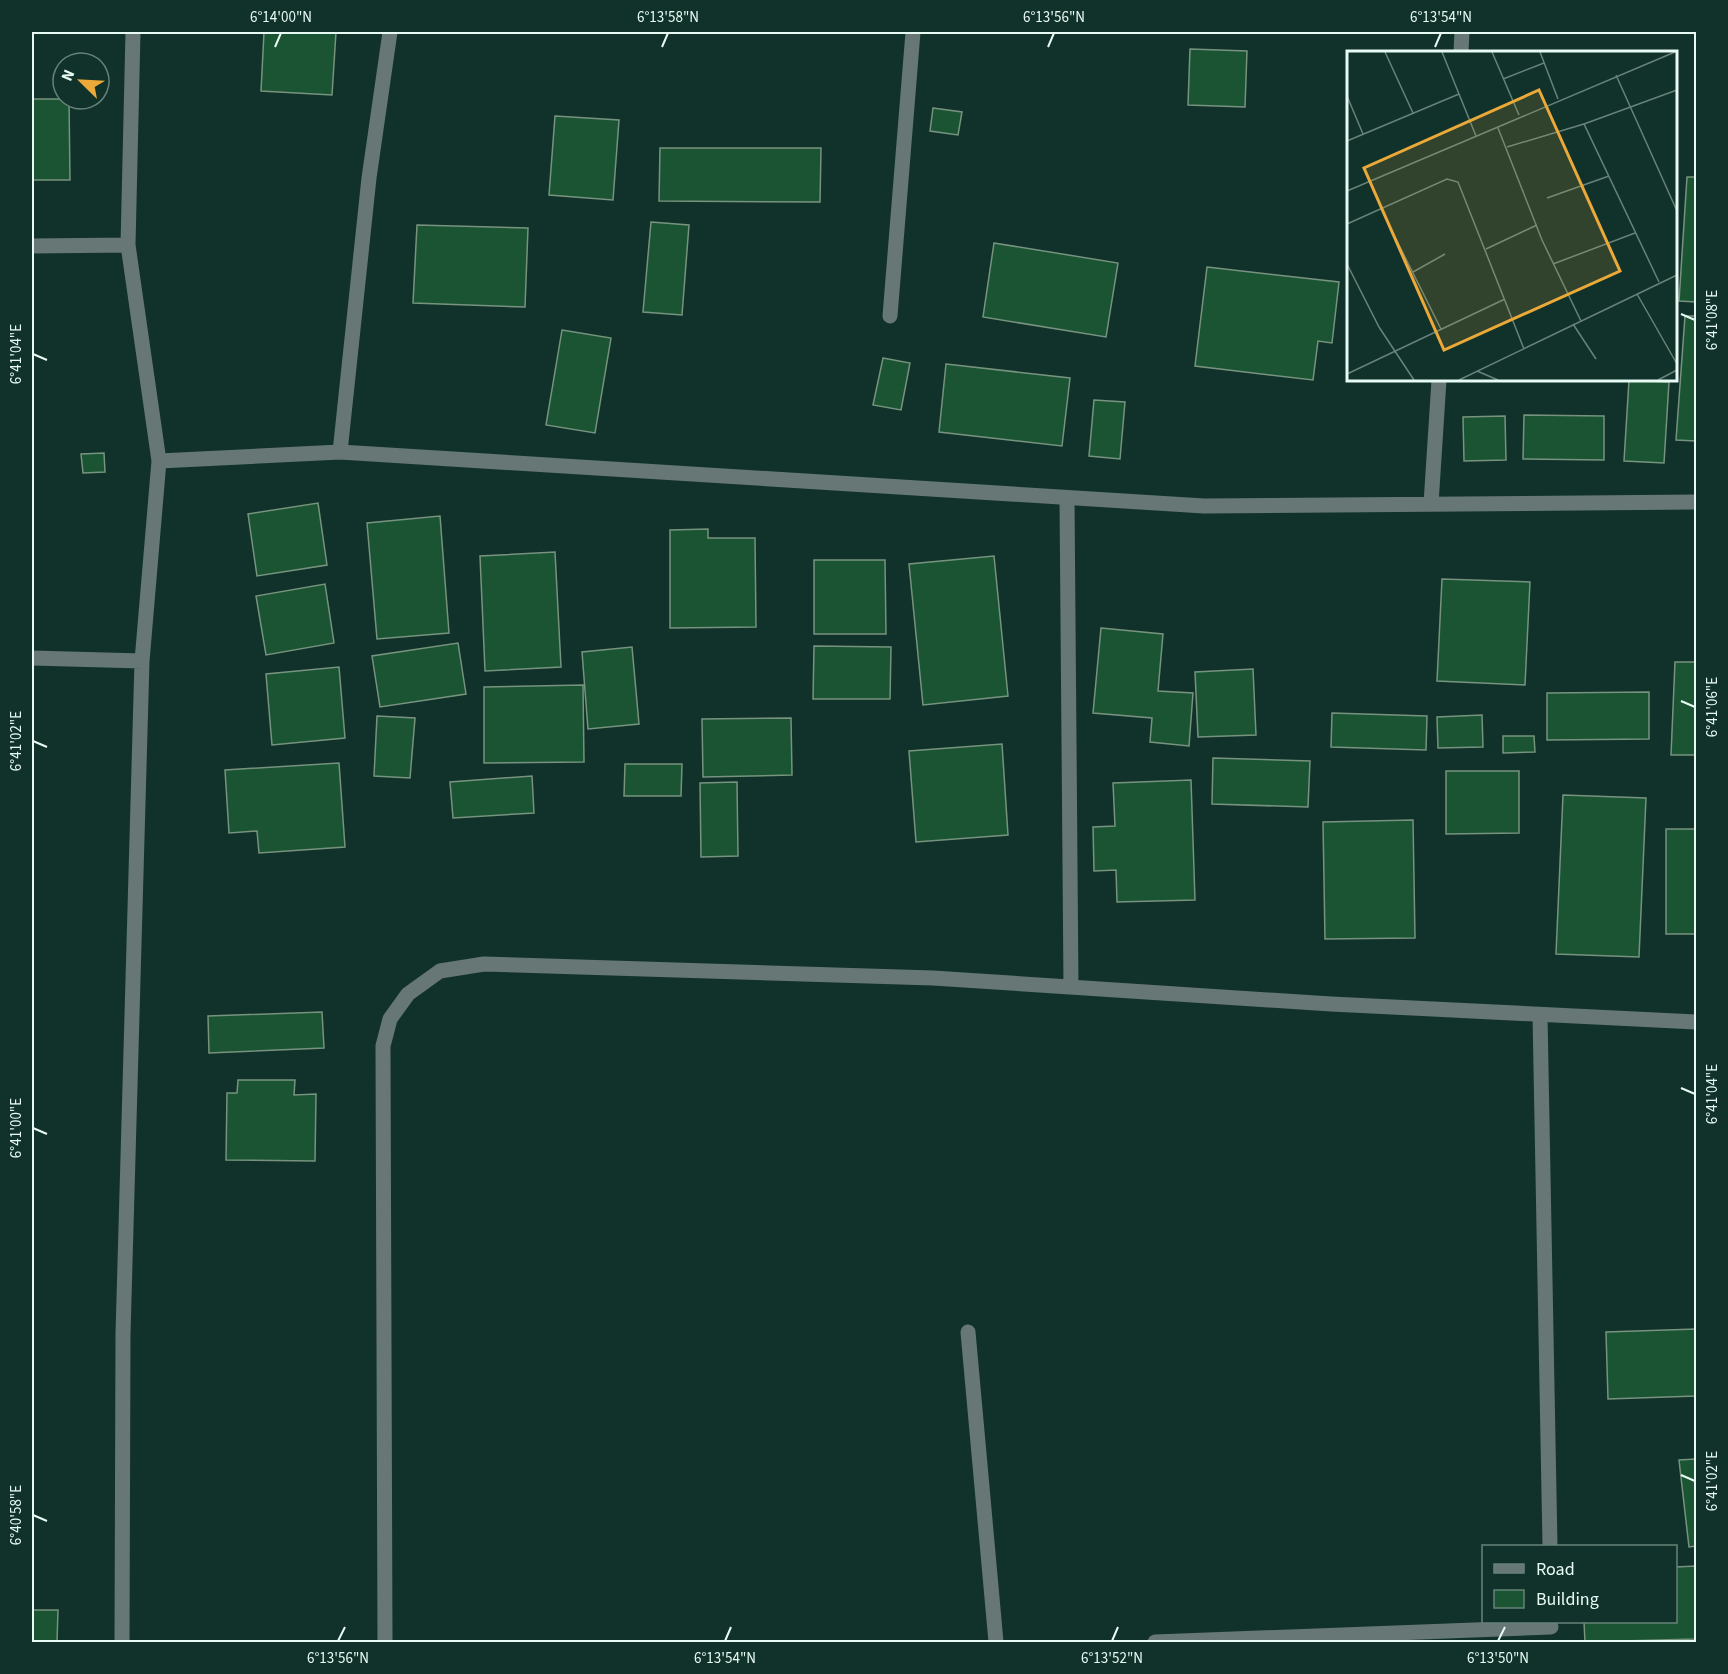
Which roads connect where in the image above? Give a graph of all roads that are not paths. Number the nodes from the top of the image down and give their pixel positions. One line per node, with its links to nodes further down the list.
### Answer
1 (133, 32): 6 (street)
2 (390, 32): 10 (street)
3 (913, 32): 8 (street)
4 (1462, 32): 5 (street)
5 (1461, 51)
6 (128, 245): 7 (street); 11 (street)
7 (32, 246)
8 (890, 316)
9 (1439, 381): 14 (street)
10 (340, 452): 11 (street); 12 (street)
11 (159, 461): 16 (street)
12 (1068, 498): 14 (street); 17 (street)
13 (1696, 502): 14 (street)
14 (1431, 504)
15 (32, 658): 16 (street)
16 (142, 661): 23 (street)
17 (1071, 987): 18 (street); 24 (street)
18 (1540, 1014): 19 (street); 21 (street)
19 (1696, 1022)
20 (968, 1332): 25 (street)
21 (1550, 1545)
22 (1551, 1630): 26 (street)
23 (122, 1642)
24 (385, 1642)
25 (996, 1642)
26 (1155, 1642)

